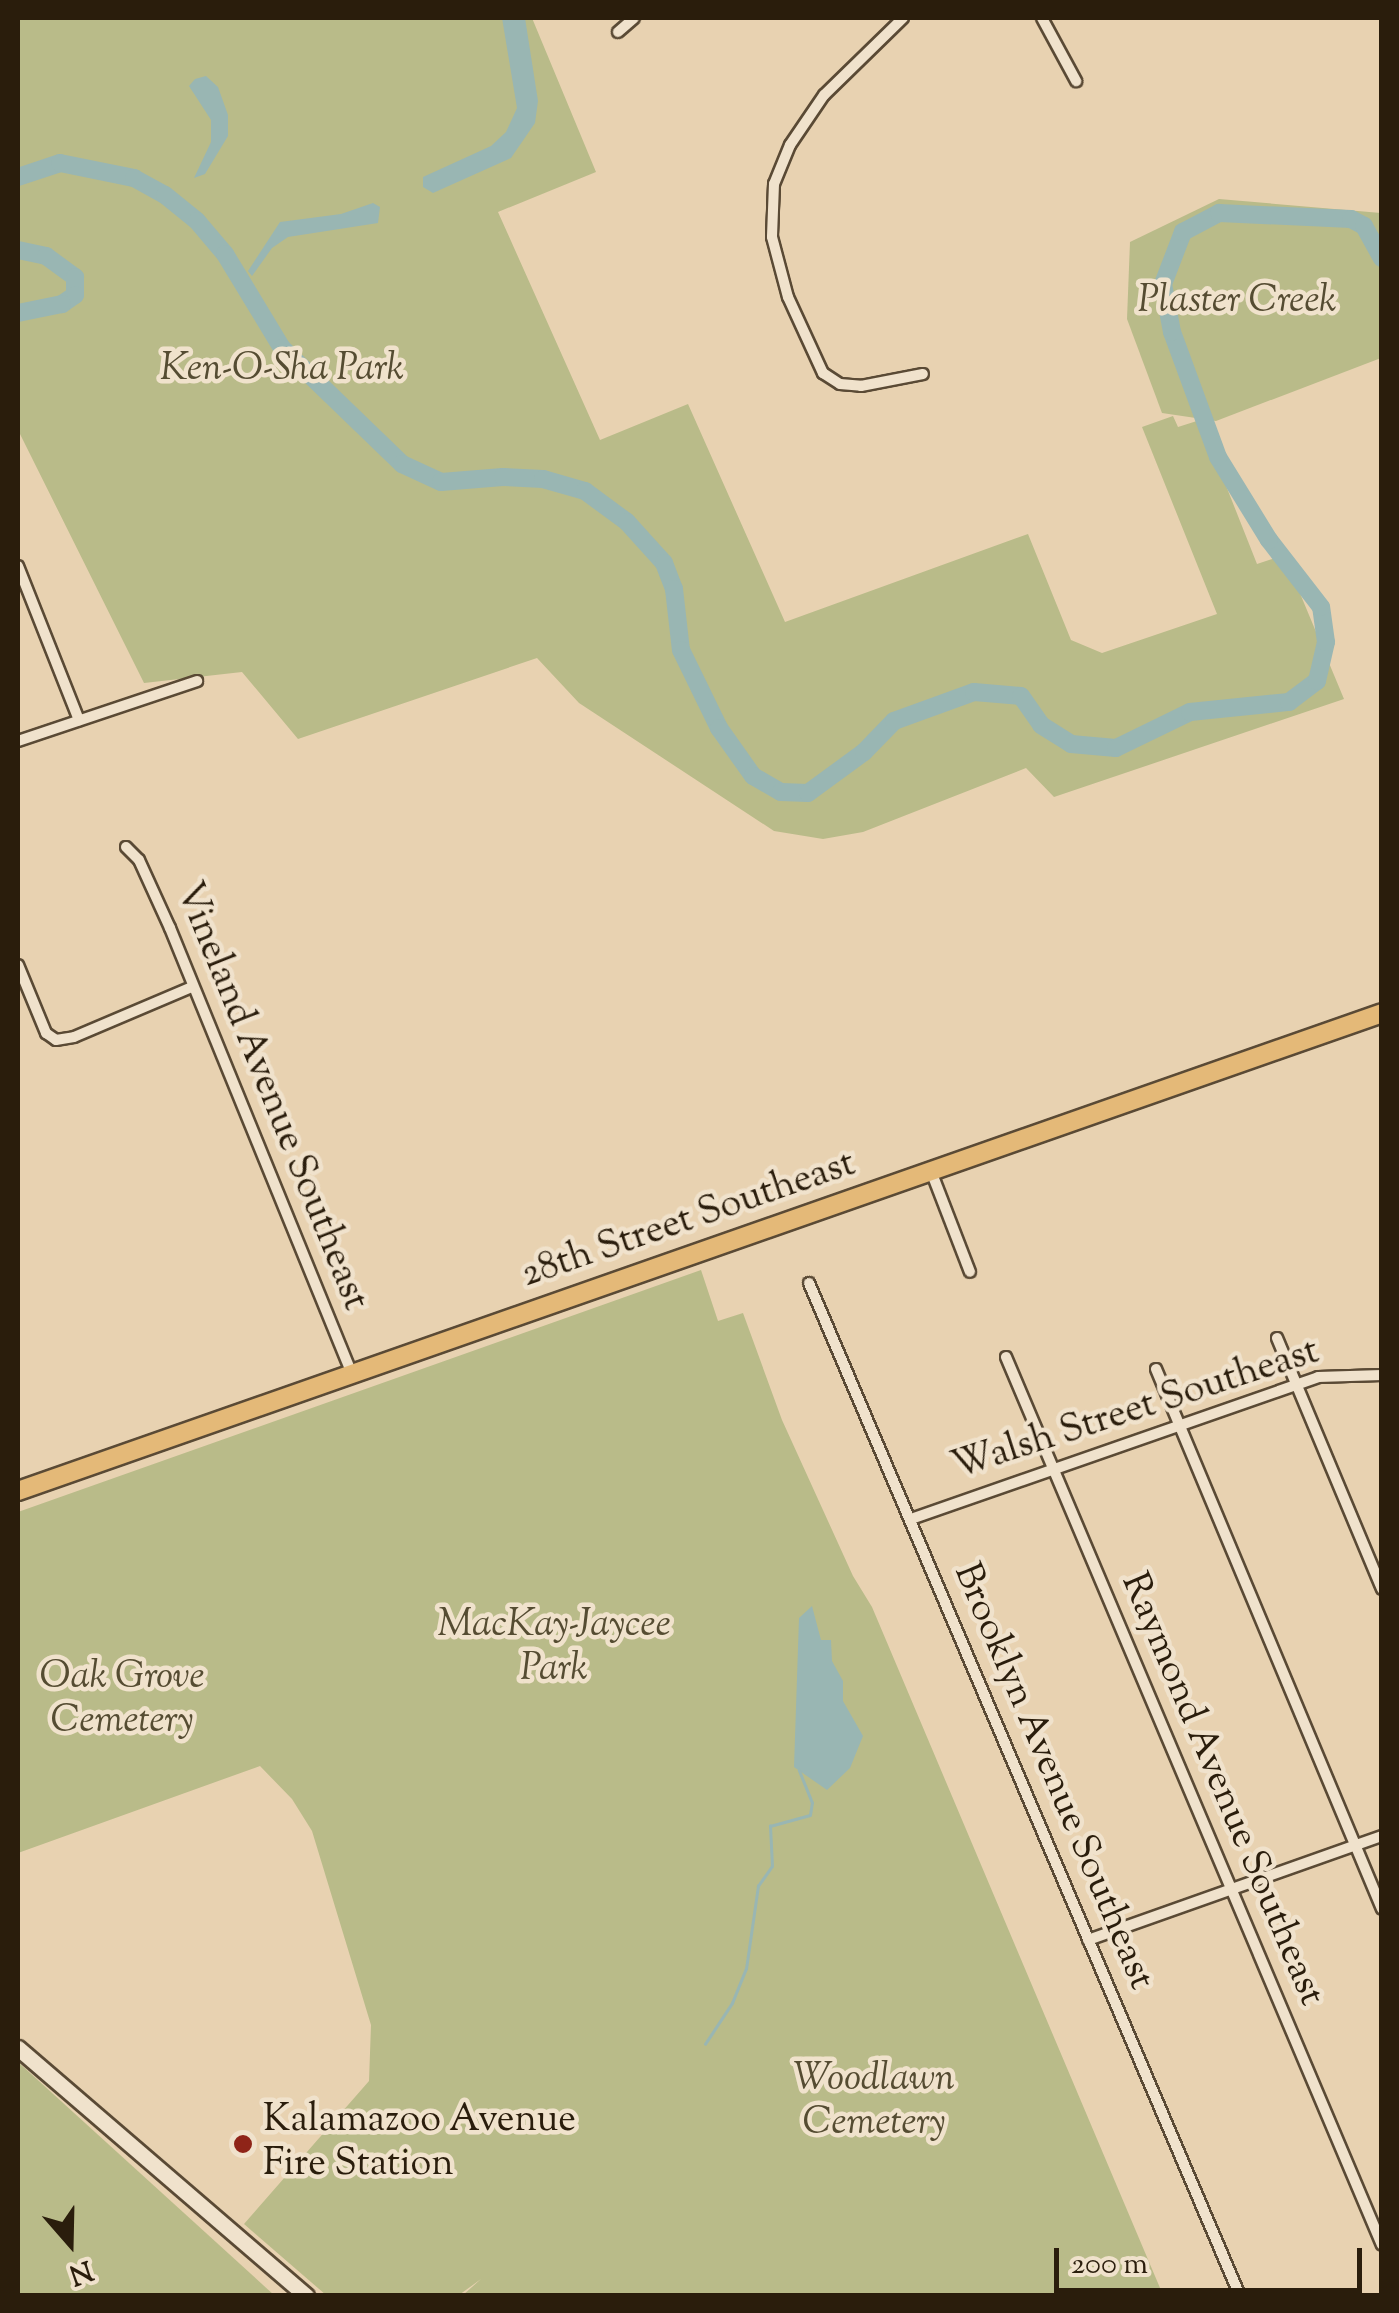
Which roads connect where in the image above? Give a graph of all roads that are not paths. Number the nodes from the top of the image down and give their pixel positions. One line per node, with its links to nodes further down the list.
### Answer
1 (634, 18): 4 (street)
2 (903, 18): 6 (street)
3 (1042, 18): 5 (street)
4 (618, 32)
5 (1076, 80)
6 (923, 374)
7 (18, 566): 9 (street)
8 (197, 681): 9 (street)
9 (79, 720): 10 (street)
10 (18, 741)
11 (126, 846): 13 (street, Vineland Avenue Southeast)
12 (18, 965): 13 (street)
13 (192, 987): 21 (street, Vineland Avenue Southeast)
14 (1382, 1013): 15 (main road, 28th Street Southeast)
15 (931, 1171): 16 (street); 21 (main road, 28th Street Southeast)
16 (970, 1272)
17 (809, 1282): 27 (street, Brooklyn Avenue Southeast)
18 (1277, 1338): 23 (street)
19 (1006, 1358): 25 (street, Raymond Avenue Southeast)
20 (1156, 1369): 24 (street)
21 (352, 1374): 26 (main road, 28th Street Southeast)
22 (1382, 1375): 23 (street, Walsh Street Southeast)
23 (1296, 1384): 24 (street, Walsh Street Southeast); 28 (street)
24 (1178, 1426): 25 (street, Walsh Street Southeast); 30 (street)
25 (1052, 1468): 27 (street, Walsh Street Southeast); 31 (street, Raymond Avenue Southeast)
26 (18, 1491)
27 (911, 1519): 33 (street, Brooklyn Avenue Southeast)
28 (1382, 1589)
29 (1382, 1836): 30 (street)
30 (1354, 1846): 31 (street); 32 (street)
31 (1228, 1888): 33 (street); 35 (street, Raymond Avenue Southeast)
32 (1382, 1909)
33 (1088, 1940): 37 (street, Brooklyn Avenue Southeast)
34 (18, 2048): 36 (main road)
35 (1382, 2245)
36 (306, 2296)
37 (1240, 2296)

